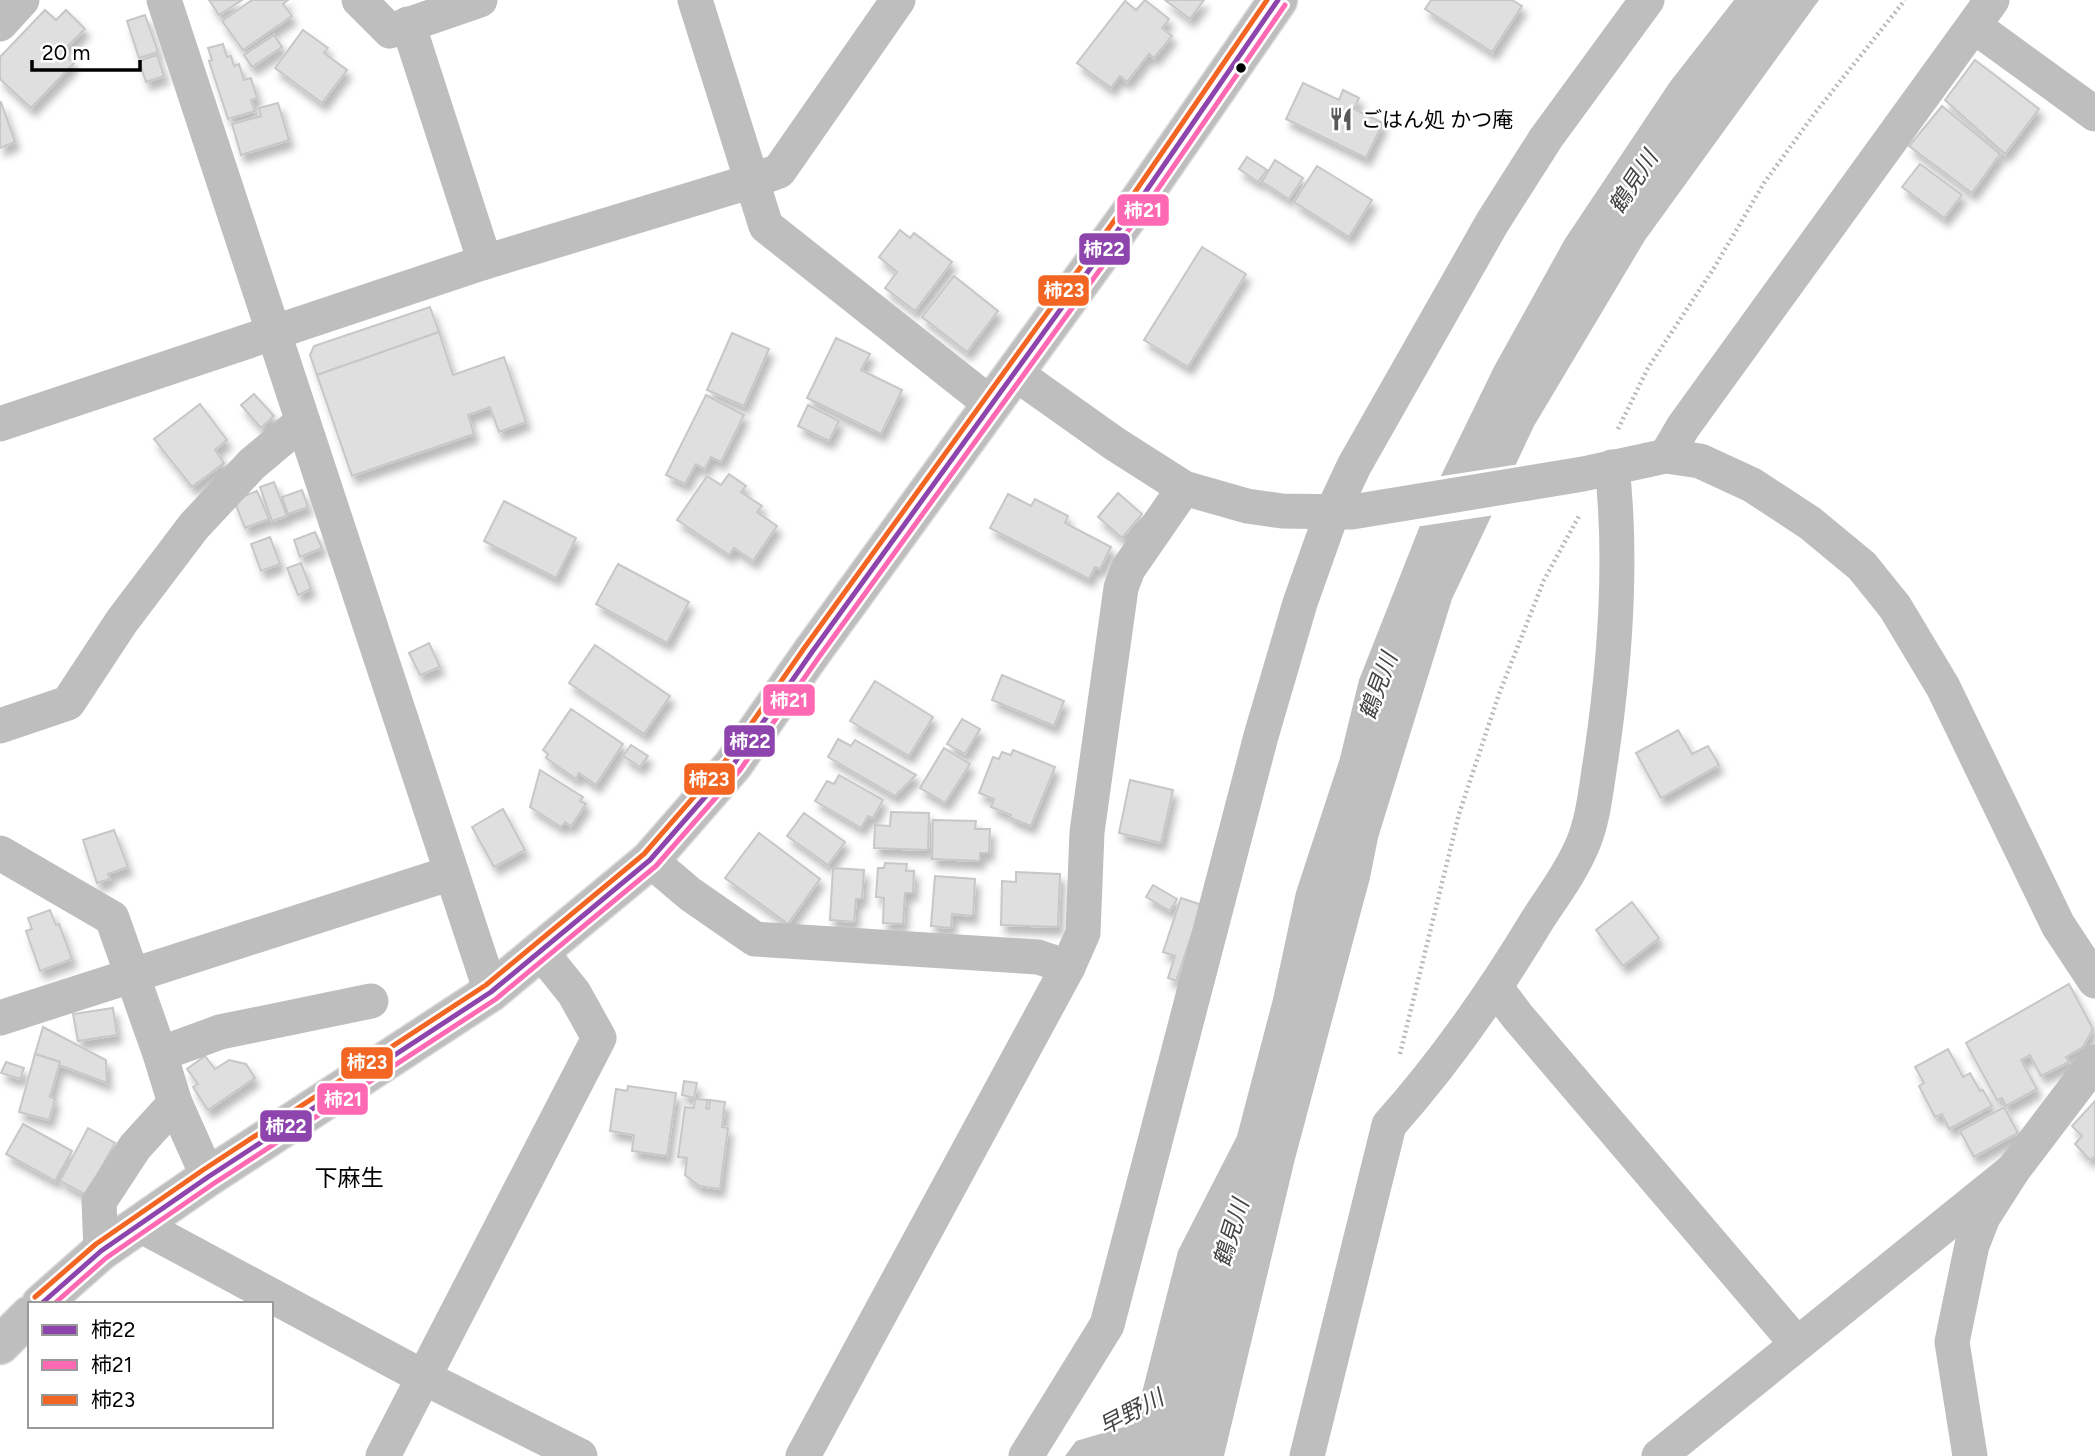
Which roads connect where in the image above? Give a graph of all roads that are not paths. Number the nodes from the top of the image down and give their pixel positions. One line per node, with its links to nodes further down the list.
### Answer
1 (22, 0): 10 (street)
2 (164, 0): 15 (street)
3 (359, 0): 11 (street)
4 (480, 0): 11 (street)
5 (695, 0): 13 (street)
6 (898, 0): 13 (street)
7 (1279, 0): 16 (main road)
8 (1647, 0): 23 (street)
9 (1983, 13): 12 (street); 20 (street)
10 (0, 24)
11 (408, 24): 14 (street)
12 (2095, 114)
13 (752, 181): 14 (street); 17 (street)
14 (485, 262): 15 (street)
15 (273, 334): 18 (street); 19 (street)
16 (1015, 373): 17 (main road); 22 (street)
17 (992, 405): 26 (main road)
18 (302, 422): 24 (street); 27 (street)
19 (0, 424)
20 (1666, 456): 21 (street); 31 (street)
21 (1593, 483): 23 (street); 32 (street)
22 (1184, 488): 23 (street); 29 (street)
23 (1342, 513): 51 (street)
24 (0, 726)
25 (0, 853): 30 (street)
26 (650, 860): 28 (main road); 29 (street)
27 (451, 873): 30 (street); 33 (street)
28 (541, 951): 33 (main road); 47 (street)
29 (1068, 967): 50 (street)
30 (133, 975): 35 (street); 36 (street)
31 (2095, 981)
32 (1496, 988): 45 (street); 52 (street)
33 (491, 992): 40 (main road)
34 (371, 1001): 36 (street)
35 (0, 1018)
36 (160, 1054): 38 (street)
37 (2095, 1062): 39 (street)
38 (175, 1102): 40 (street); 42 (street)
39 (2013, 1170): 45 (street); 54 (street)
40 (208, 1177): 41 (main road)
41 (140, 1225): 42 (main road); 47 (street)
42 (101, 1251): 43 (main road)
43 (43, 1302)
44 (28, 1317): 46 (main road)
45 (1797, 1344): 53 (street)
46 (0, 1345)
47 (423, 1377): 48 (street); 49 (street)
48 (383, 1456)
49 (580, 1456)
50 (803, 1456)
51 (1026, 1456)
52 (1307, 1456)
53 (1659, 1456)
54 (1970, 1456)

